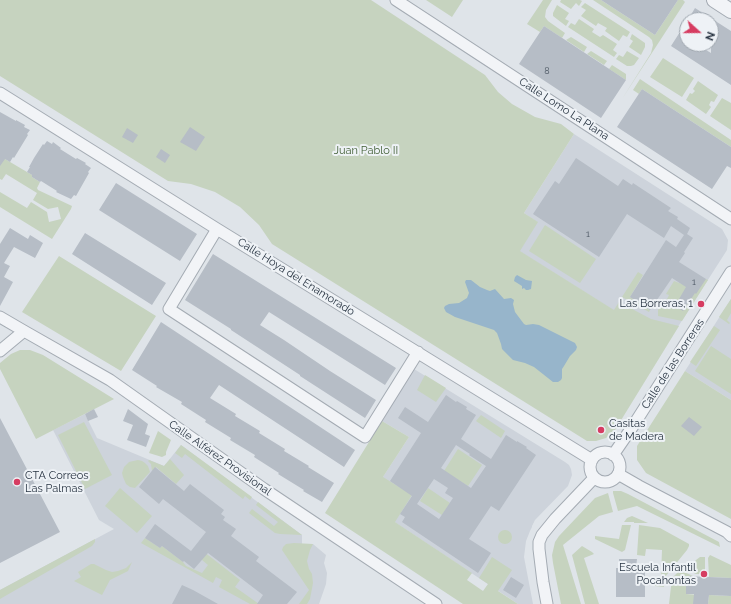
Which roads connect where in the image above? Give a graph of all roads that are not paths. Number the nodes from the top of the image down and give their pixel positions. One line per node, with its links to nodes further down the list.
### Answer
1 (396, 0): 5 (street, Calle Lomo La Plana)
2 (714, 0): 3 (street)
3 (731, 11)
4 (0, 93): 6 (street, Calle Hoya del Enamorado)
5 (731, 219)
6 (218, 229): 11 (street, Calle Hoya del Enamorado); 11 (street)
7 (731, 272): 12 (street, Calle de las Borreras)
8 (0, 316): 9 (street, Calle Alférez Provisional)
9 (24, 331): 10 (street); 17 (street, Calle Alférez Provisional)
10 (0, 351)
11 (418, 352): 13 (street, Calle Hoya del Enamorado)
12 (613, 455): 13 (street); 14 (street)
13 (592, 460): 15 (street)
14 (618, 474): 15 (street); 16 (street)
15 (594, 478): 18 (street)
16 (731, 536)
17 (436, 604)
18 (547, 604)

